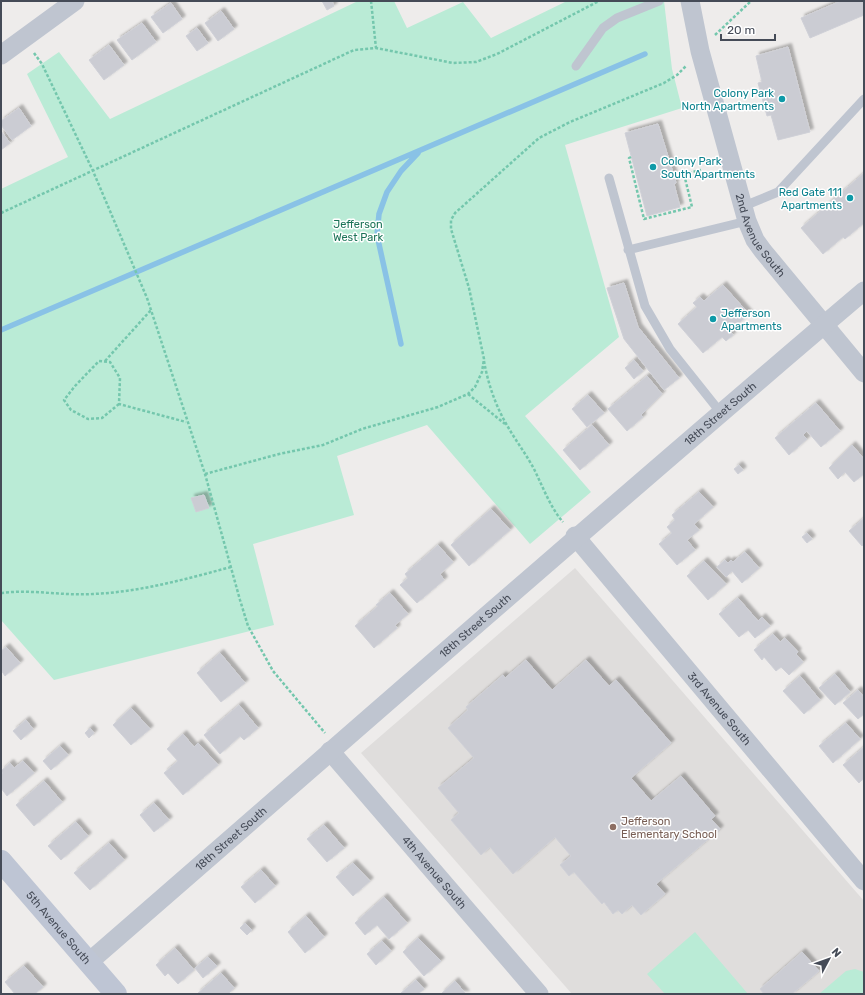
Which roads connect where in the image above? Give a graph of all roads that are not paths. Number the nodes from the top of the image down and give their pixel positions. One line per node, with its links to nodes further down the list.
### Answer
1 (75, 1): 4 (street)
2 (659, 1): 5 (lane)
3 (690, 1): 8 (street, 2nd Avenue South)
4 (1, 55)
5 (576, 66)
6 (864, 100): 8 (lane)
7 (609, 178): 9 (lane)
8 (745, 213): 9 (lane); 11 (street, 2nd Avenue South)
9 (628, 250): 13 (lane)
10 (864, 291): 11 (street, 18th Street South)
11 (824, 325): 12 (street, 2nd Avenue South); 13 (street, 18th Street South)
12 (864, 373)
13 (721, 413): 14 (street, 18th Street South)
14 (575, 536): 15 (street, 18th Street South); 17 (street, 3rd Avenue South)
15 (330, 751): 18 (street, 18th Street South); 20 (street, 4th Avenue South)
16 (1, 861): 18 (street, 5th Avenue South)
17 (864, 881)
18 (89, 962): 19 (street, 5th Avenue South)
19 (116, 994)
20 (539, 994)

